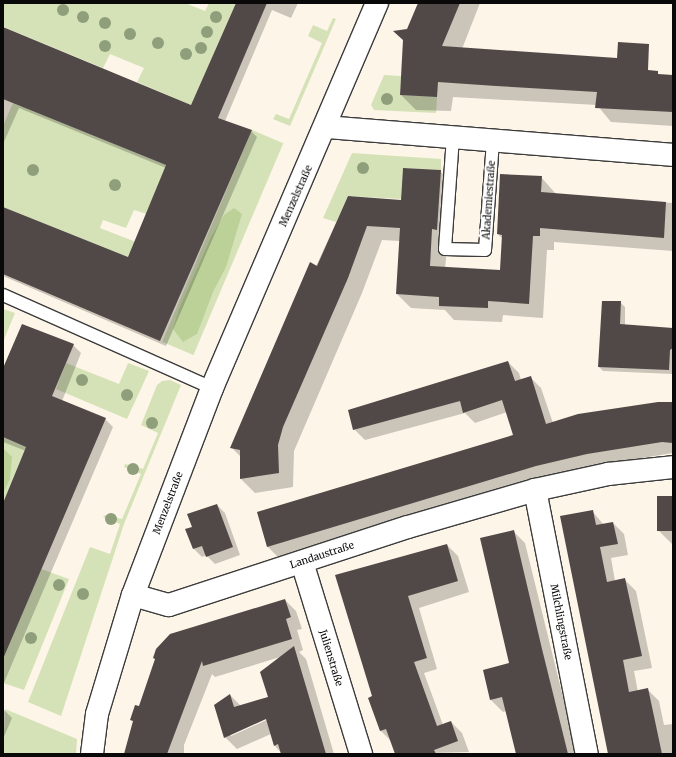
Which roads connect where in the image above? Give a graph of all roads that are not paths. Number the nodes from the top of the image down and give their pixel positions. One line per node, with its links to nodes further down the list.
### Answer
1 (377, 3): 2 (street, Menzelstraße)
2 (326, 127): 3 (street); 7 (street, Menzelstraße)
3 (453, 137): 4 (street); 4 (lane, Akademiestraße)
4 (493, 140): 5 (street)
5 (673, 155)
6 (3, 295): 7 (lane)
7 (212, 388): 11 (street, Menzelstraße)
8 (673, 467): 9 (street, Landaustraße)
9 (534, 490): 10 (street, Landaustraße); 14 (street, Milchlingstraße)
10 (302, 562): 11 (street, Landaustraße); 13 (street, Julienstraße)
11 (133, 595): 12 (street)
12 (92, 754)
13 (360, 754)
14 (587, 754)

